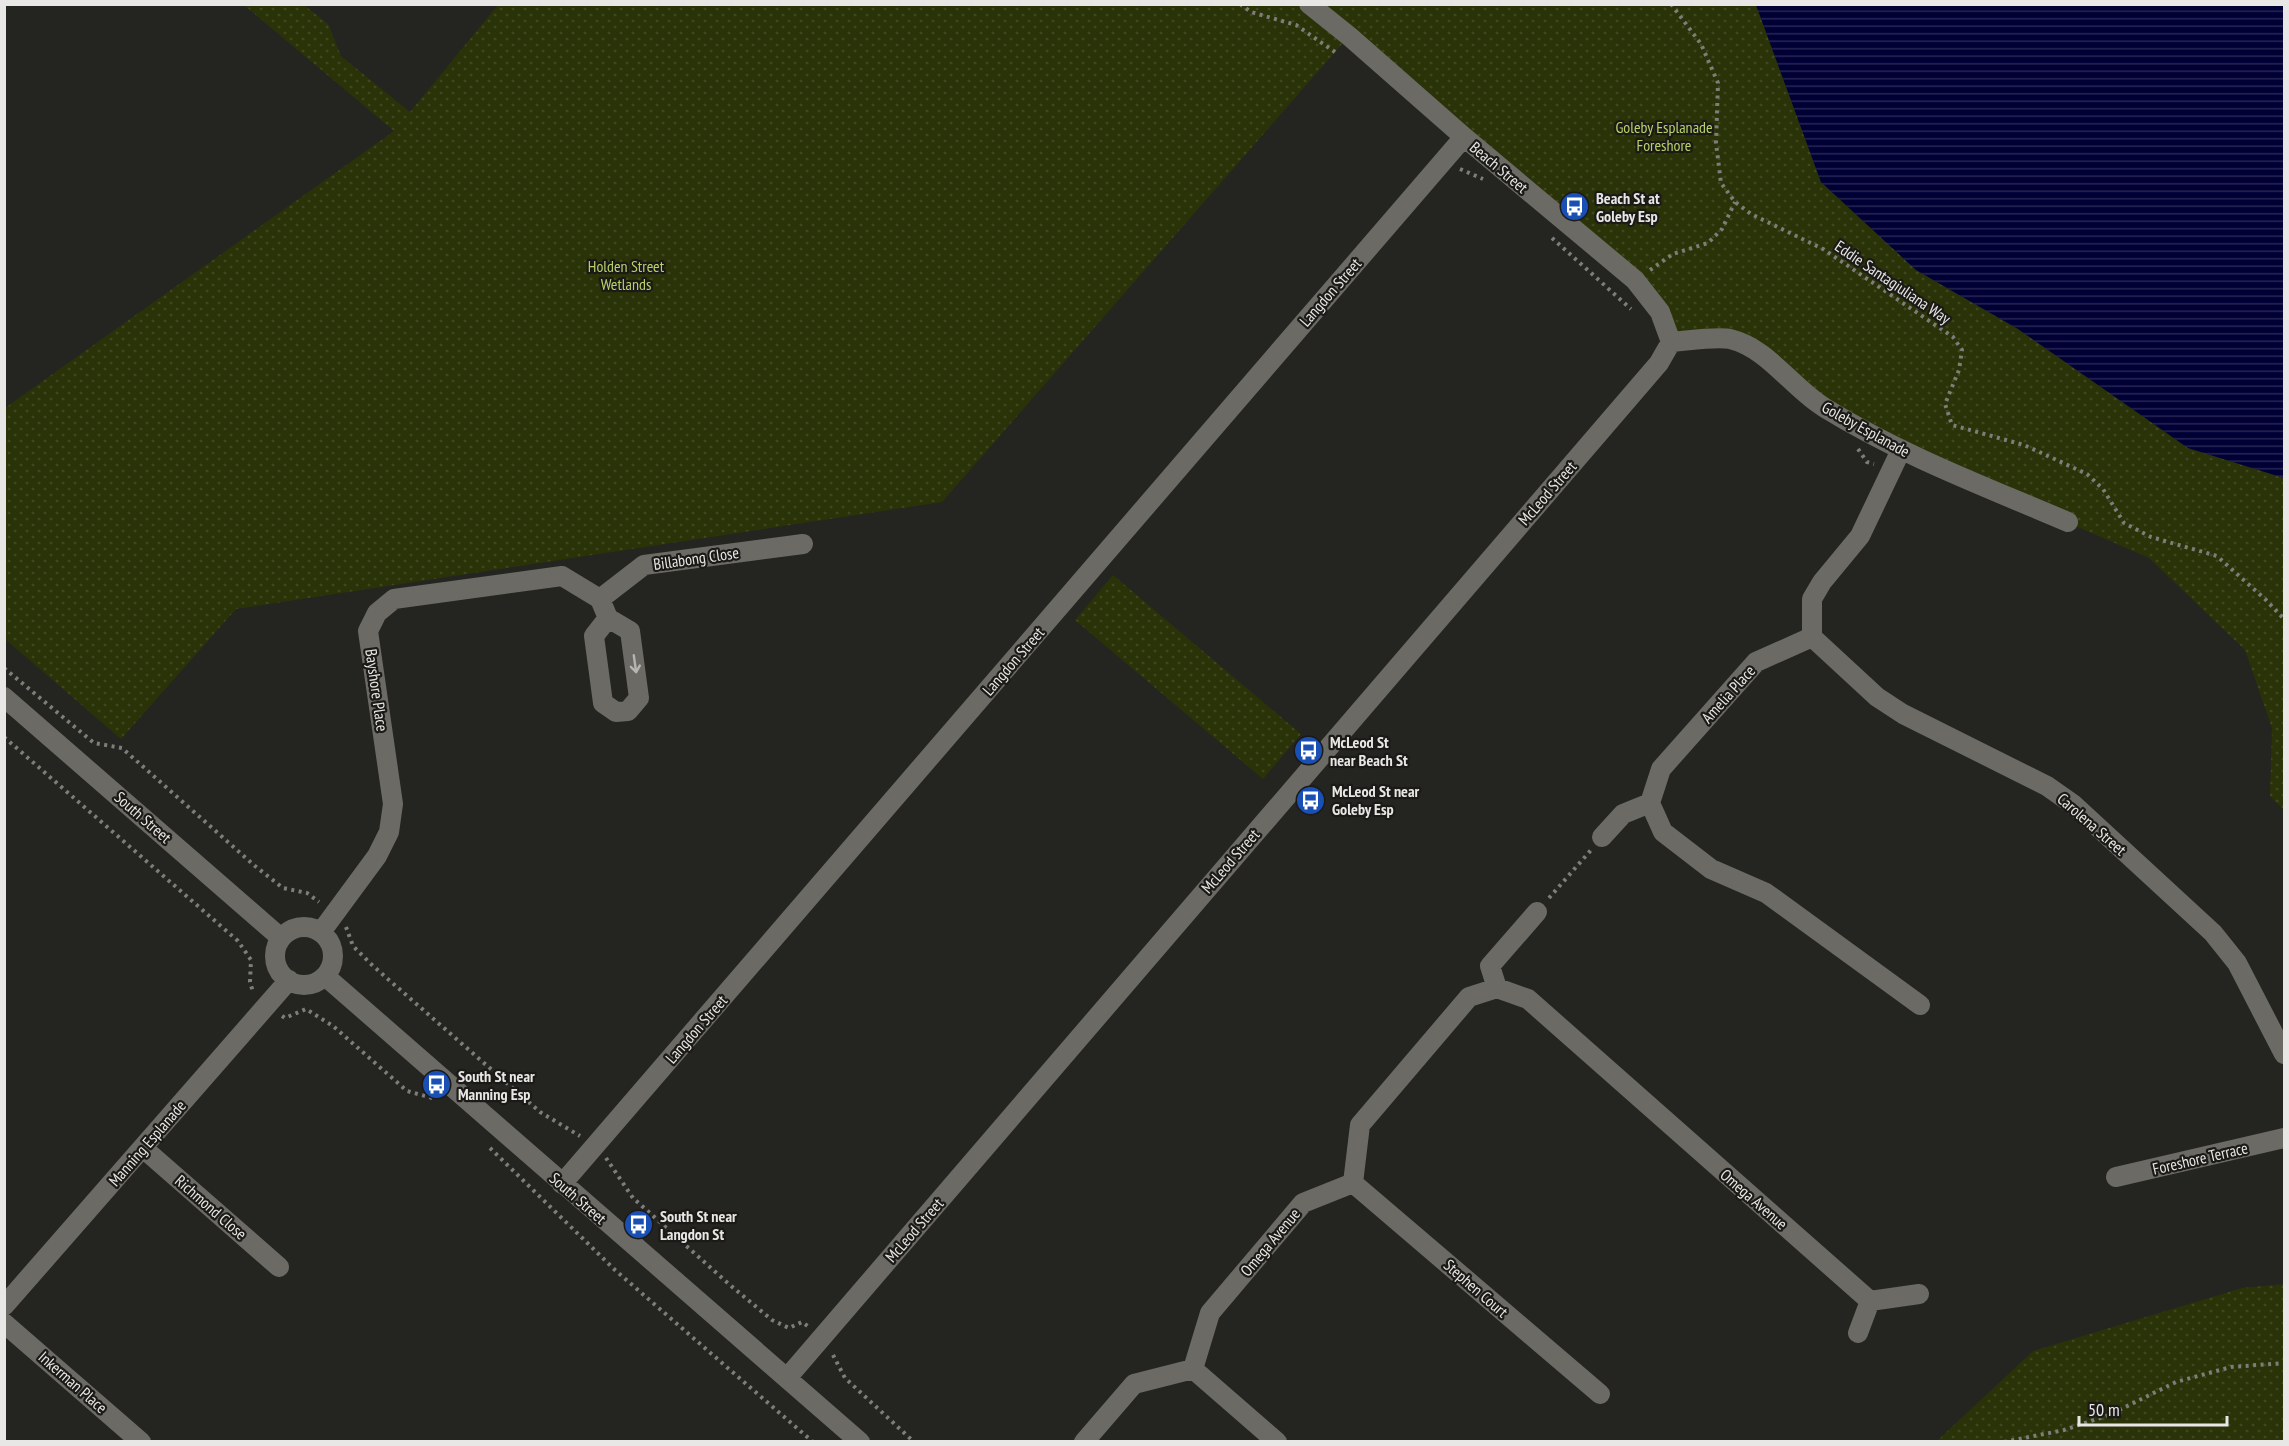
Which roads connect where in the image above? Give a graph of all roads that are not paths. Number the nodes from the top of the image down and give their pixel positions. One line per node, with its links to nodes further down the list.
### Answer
1 (1309, 4): 2 (street, Beach Street)
2 (1464, 137): 3 (street, Beach Street); 25 (street, Langdon Street)
3 (1671, 342): 4 (street, Goleby Esplanade); 33 (street, McLeod Street)
4 (1901, 450): 5 (street, Goleby Esplanade); 9 (street)
5 (2068, 522)
6 (804, 544): 7 (street, Billabong Close)
7 (600, 599): 8 (street); 14 (street, Bayshore Place)
8 (608, 618)
9 (1812, 638): 11 (street, Amelia Place); 20 (street, Carolena Street)
10 (4, 697): 15 (street, South Street)
11 (1650, 803): 12 (street); 19 (street)
12 (1602, 837)
13 (1537, 912): 18 (street)
14 (321, 932): 15 (street); 16 (street)
15 (281, 938): 17 (street)
16 (325, 976): 17 (street); 25 (street, South Street)
17 (289, 980): 22 (street, Manning Esplanade)
18 (1497, 988): 24 (street); 28 (street, Omega Avenue)
19 (1920, 1005)
20 (2284, 1054)
21 (2284, 1138): 23 (street, Foreshore Terrace)
22 (143, 1148): 26 (street, Richmond Close); 29 (street, Manning Esplanade)
23 (2116, 1177)
24 (1353, 1183): 32 (street, Omega Avenue); 34 (street, Stephen Court)
25 (562, 1184): 33 (street, South Street)
26 (279, 1267)
27 (1919, 1294): 28 (street)
28 (1870, 1301): 31 (street)
29 (4, 1306)
30 (4, 1323): 35 (street, Inkerman Place)
31 (1858, 1333)
32 (1193, 1369): 37 (street); 38 (street)
33 (787, 1378): 36 (street, South Street)
34 (1599, 1394)
35 (141, 1442)
36 (860, 1442)
37 (1084, 1442)
38 (1277, 1442)

